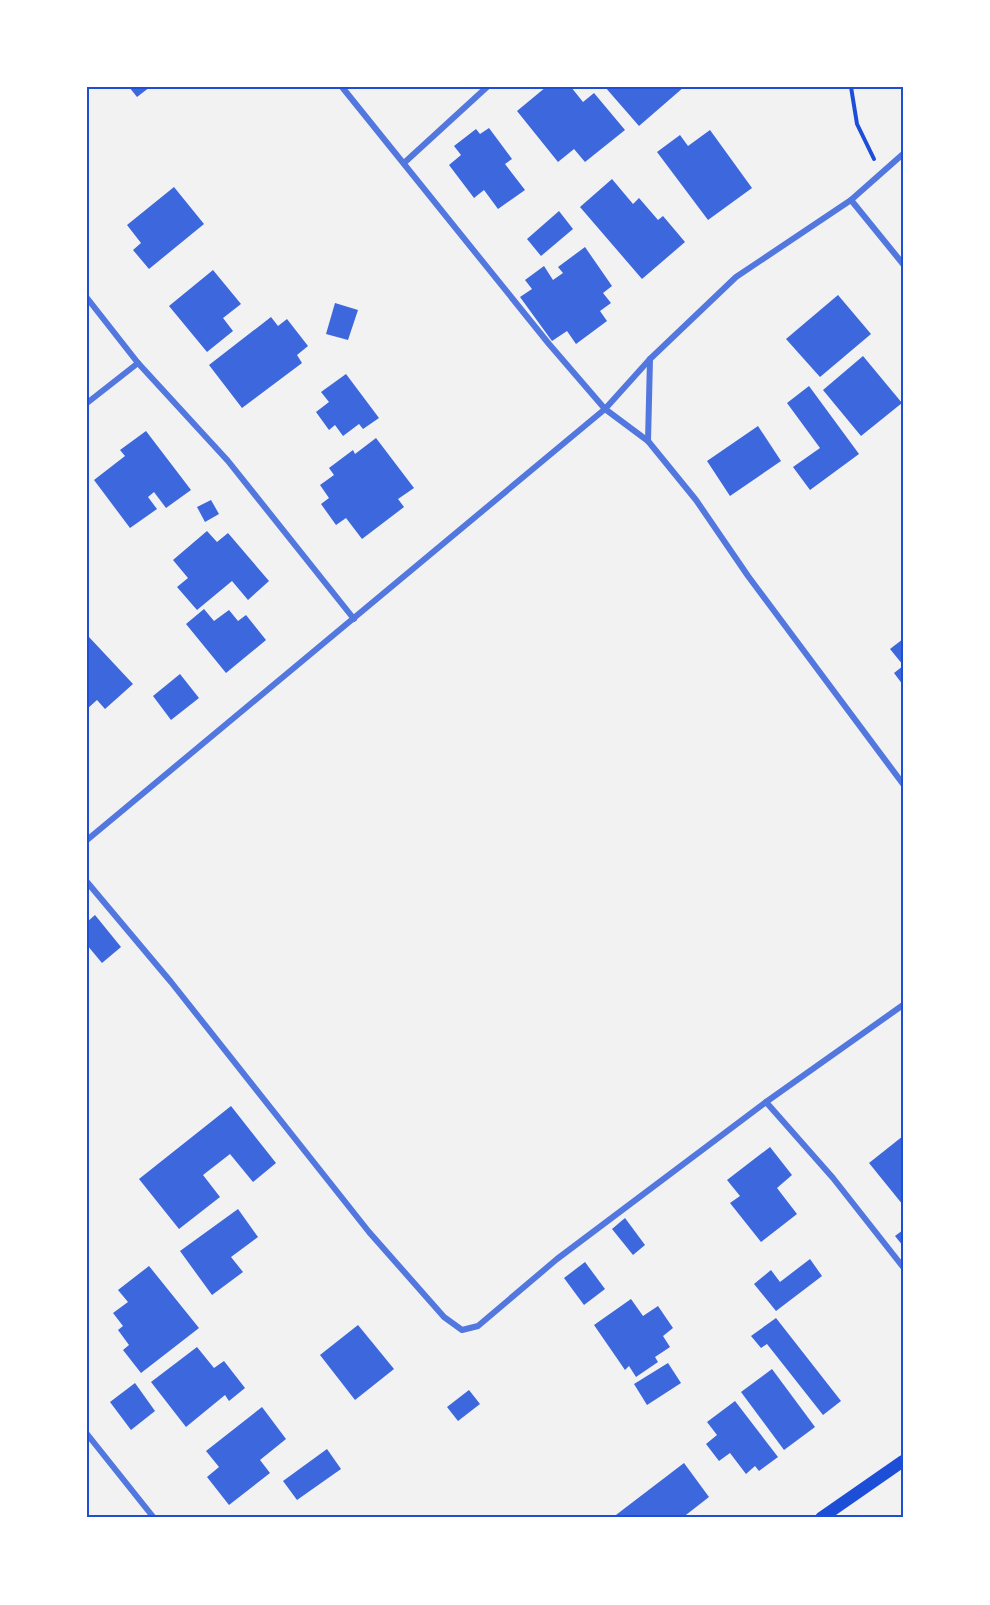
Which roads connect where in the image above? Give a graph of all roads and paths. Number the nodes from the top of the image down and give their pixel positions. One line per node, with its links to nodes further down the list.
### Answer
1 (342, 87): 5 (street)
2 (487, 87): 5 (street)
3 (851, 87): 6 (path)
4 (903, 154): 6 (street)
5 (404, 163): 13 (street)
6 (881, 174): 7 (street)
7 (851, 200): 8 (street); 10 (street)
8 (903, 264)
9 (87, 298): 11 (street)
10 (650, 359): 13 (street); 14 (street)
11 (138, 363): 12 (street); 15 (street)
12 (87, 403)
13 (605, 409): 14 (street); 15 (street)
14 (648, 441): 16 (street)
15 (354, 619): 17 (street)
16 (903, 784)
17 (87, 840)
18 (87, 882): 20 (street)
19 (903, 1005): 20 (street)
20 (766, 1102): 21 (street)
21 (903, 1267)
22 (87, 1434): 24 (street)
23 (903, 1461): 25 (main road)
24 (154, 1518)
25 (821, 1518)

